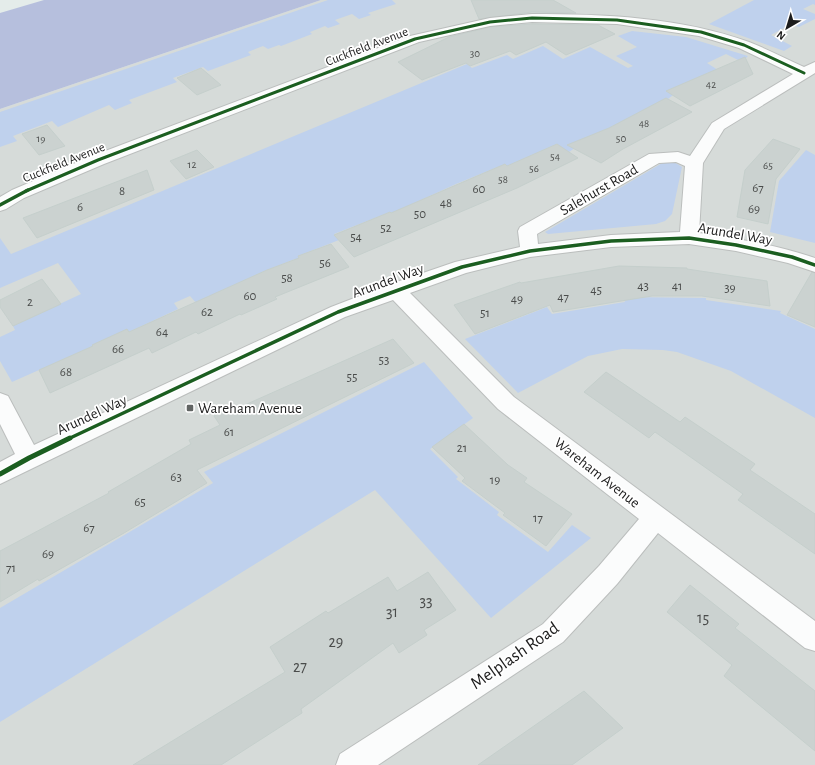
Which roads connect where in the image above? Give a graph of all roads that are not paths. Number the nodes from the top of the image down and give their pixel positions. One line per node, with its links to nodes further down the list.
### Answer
1 (809, 70): 2 (street); 3 (street, Cuckfield Avenue)
2 (694, 162): 4 (street); 5 (street, Salehurst Road)
3 (0, 205)
4 (689, 238): 5 (street, Arundel Way); 6 (street, Arundel Way)
5 (530, 251): 7 (street, Arundel Way)
6 (815, 265)
7 (395, 290): 9 (street, Arundel Way); 11 (street, Wareham Avenue)
8 (0, 402): 9 (street)
9 (29, 458): 10 (street, Arundel Way)
10 (0, 474)
11 (655, 518): 12 (street, Wareham Avenue); 13 (street, Melplash Road)
12 (815, 638)
13 (351, 765)

